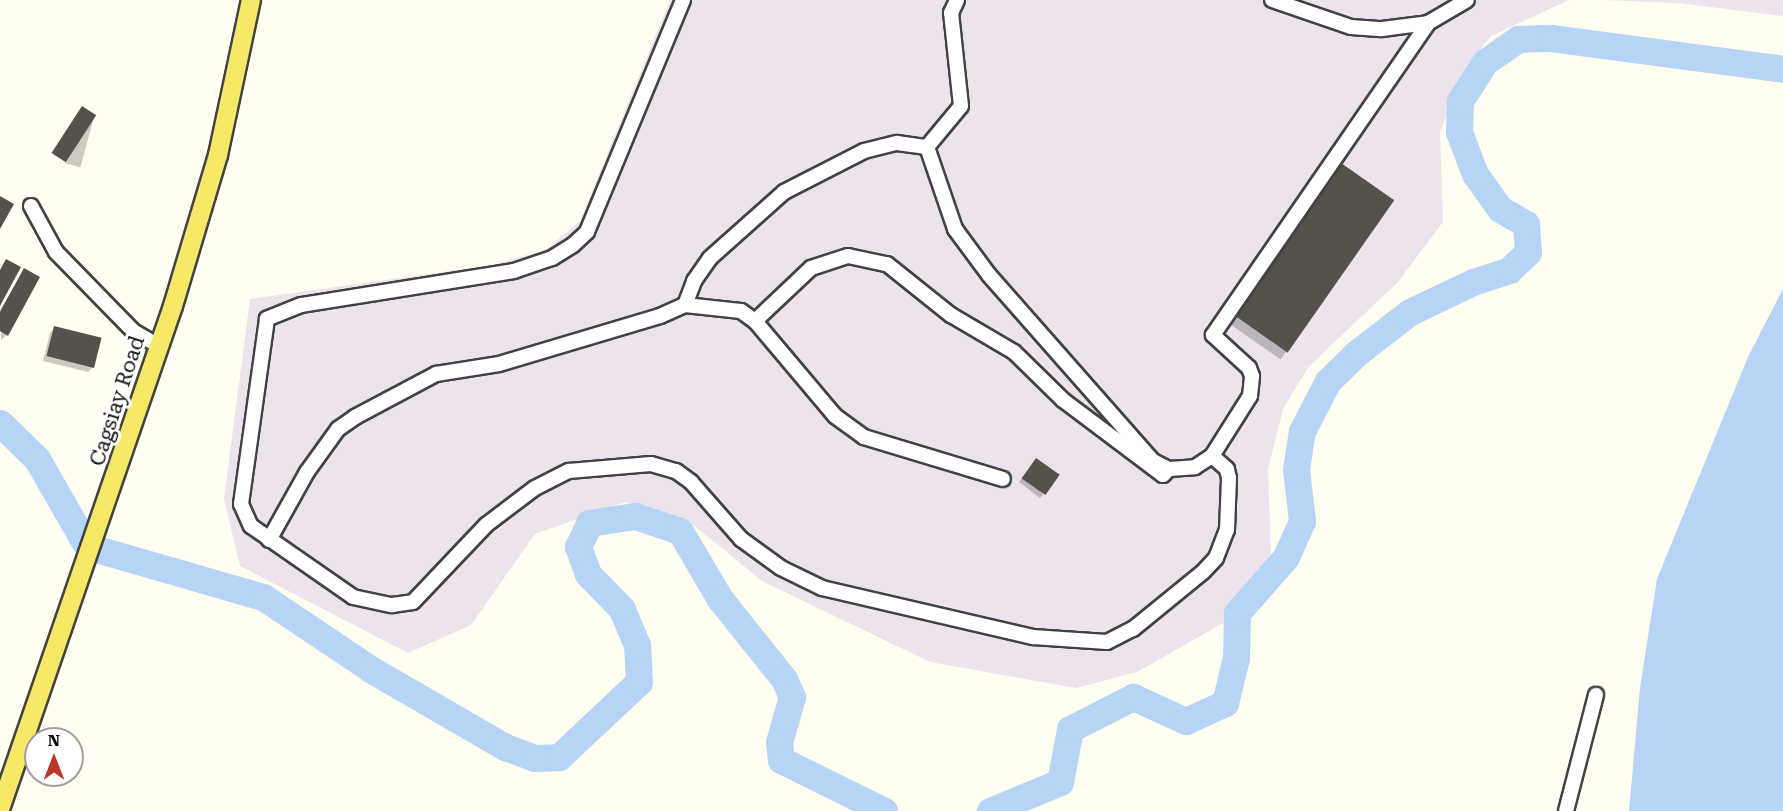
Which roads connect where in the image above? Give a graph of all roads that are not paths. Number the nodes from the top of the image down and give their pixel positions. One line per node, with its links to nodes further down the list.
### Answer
1 (250, 0): 11 (main road, Cagsiay Road)
2 (683, 0): 15 (street)
3 (957, 0): 7 (street)
4 (1272, 0): 6 (street)
5 (1467, 0): 6 (street)
6 (1428, 23): 12 (street)
7 (927, 147): 9 (street); 13 (street)
8 (31, 206): 11 (street)
9 (685, 305): 10 (street); 15 (street)
10 (755, 321): 13 (street); 14 (street)
11 (159, 346): 17 (main road, Cagsiay Road)
12 (1212, 456): 13 (street); 15 (street)
13 (1169, 469)
14 (1003, 479)
15 (269, 540)
16 (1596, 695): 18 (street)
17 (2, 798)
18 (1566, 811)

